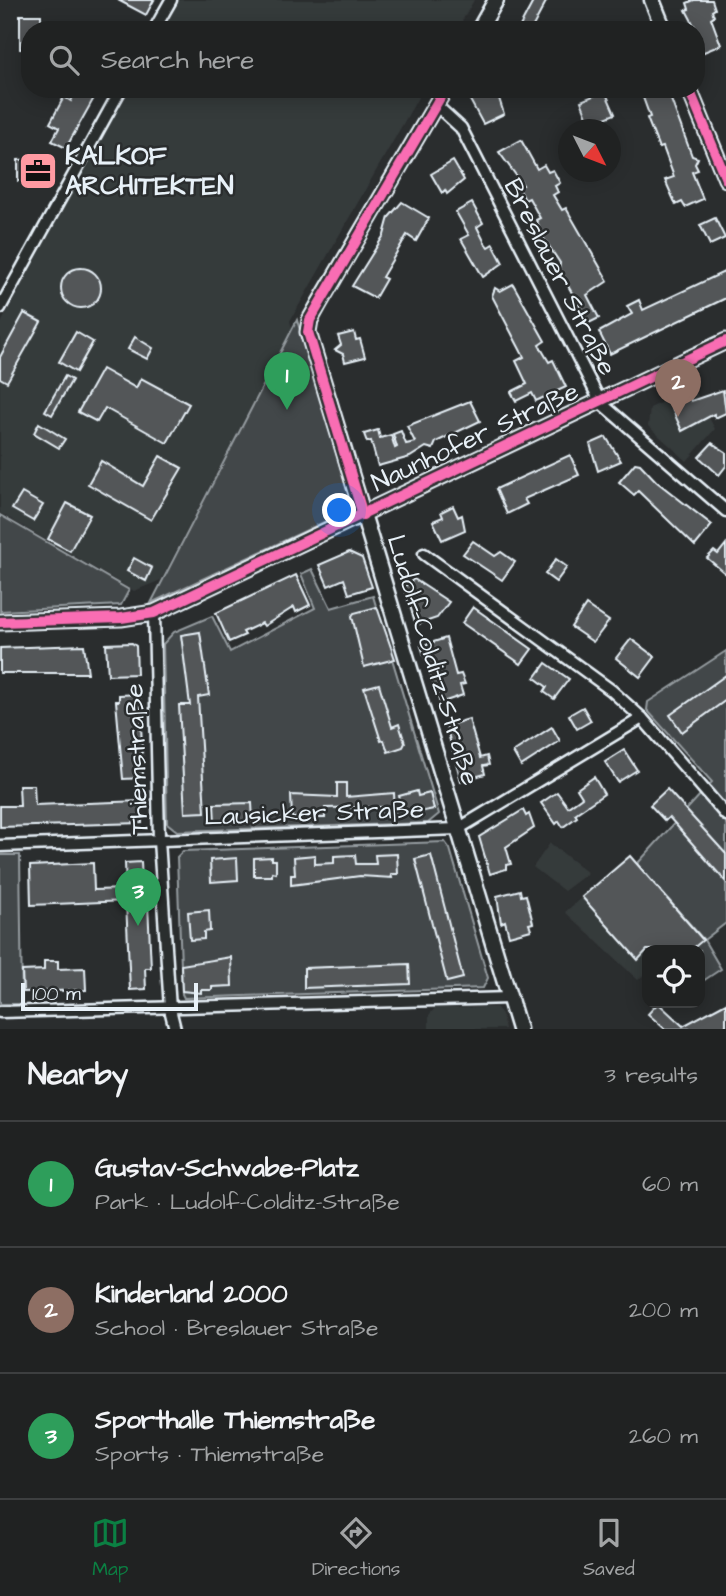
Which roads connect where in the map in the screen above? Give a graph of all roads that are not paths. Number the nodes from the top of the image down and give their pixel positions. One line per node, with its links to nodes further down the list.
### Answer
1 (171, 0): 4 (street)
2 (496, 0): 5 (street)
3 (652, 0): 6 (street)
4 (159, 21)
5 (485, 21)
6 (660, 21)
7 (116, 98): 12 (street)
8 (440, 98): 10 (street, Ludolf-Colditz-Straße)
9 (693, 98): 11 (street)
10 (436, 105): 15 (street, Breslauer Straße); 17 (street, Ludolf-Colditz-Straße)
11 (726, 179)
12 (5, 290): 13 (street)
13 (0, 308)
14 (726, 341): 15 (street, Naunhofer Straße)
15 (601, 402): 16 (street, Breslauer Straße); 17 (street, Naunhofer Straße)
16 (726, 511)
17 (363, 515): 19 (street, Naunhofer Straße); 23 (street, Ludolf-Colditz-Straße)
18 (424, 554): 21 (street)
19 (153, 613): 20 (street, Naunhofer Straße); 24 (street, Thiemstraße)
20 (0, 622)
21 (642, 718): 22 (street); 23 (street, Lausicker Straße)
22 (726, 815)
23 (458, 829): 24 (street, Lausicker Straße); 26 (street, Ludolf-Colditz-Straße)
24 (159, 840): 25 (street, Lausicker Straße); 27 (street, Thiemstraße)
25 (0, 846)
26 (510, 998): 27 (street); 30 (street, Ludolf-Colditz-Straße)
27 (170, 1009): 28 (street); 29 (street, Thiemstraße)
28 (0, 1012)
29 (175, 1029)
30 (519, 1029)

